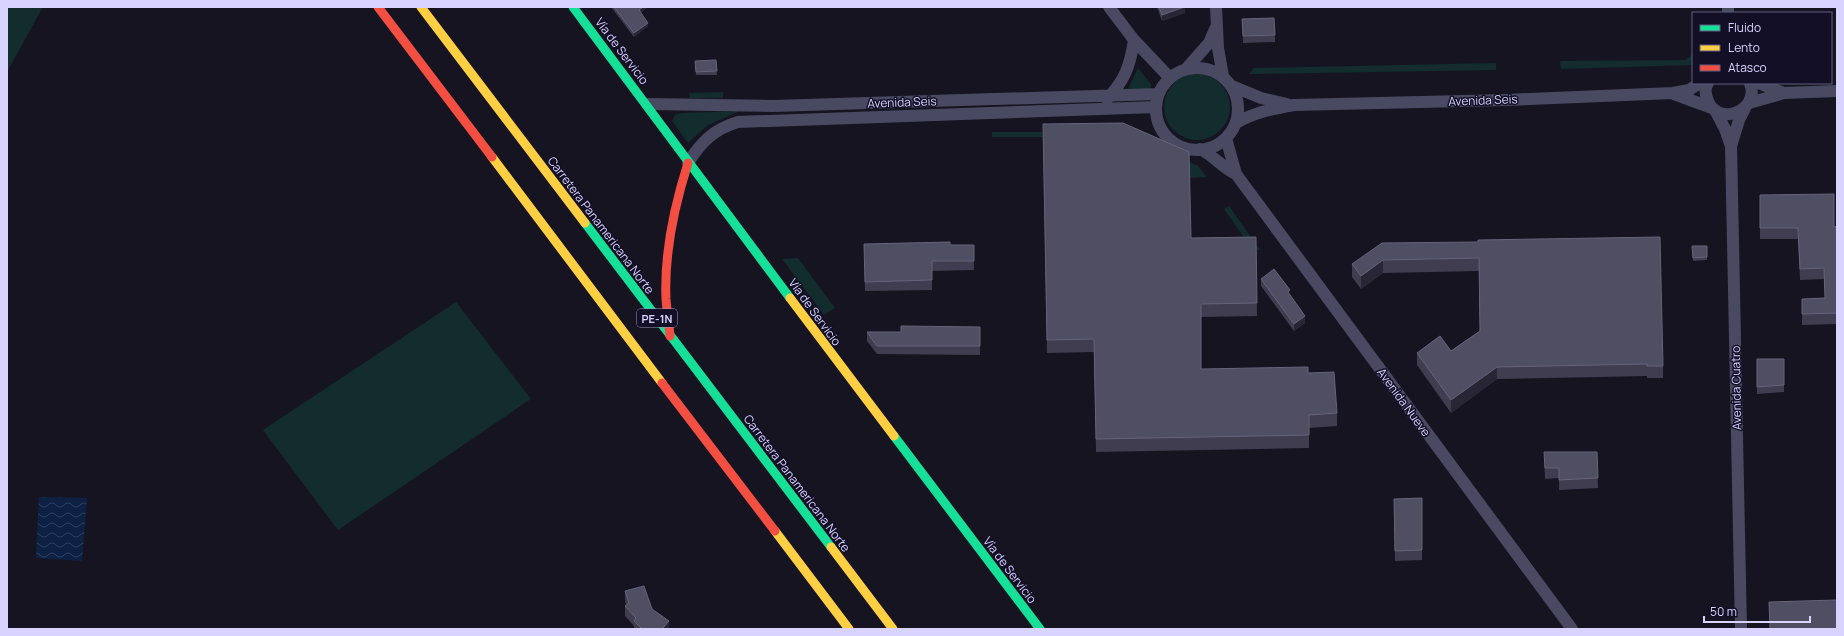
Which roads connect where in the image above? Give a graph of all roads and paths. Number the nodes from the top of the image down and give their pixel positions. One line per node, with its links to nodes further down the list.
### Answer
1 (378, 7): 34 (main road, PE-1N)
2 (421, 7): 33 (main road, Carretera Panamericana Norte / PE-1N)
3 (573, 7): 21 (main road, Vía de Servicio)
4 (1109, 7): 7 (street)
5 (1216, 7): 6 (street)
6 (1216, 26): 8 (street); 9 (street)
7 (1134, 40): 10 (street); 20 (street)
8 (1186, 69): 9 (street); 10 (street)
9 (1223, 76): 15 (street)
10 (1170, 78): 19 (street)
11 (1698, 84): 17 (street)
12 (1708, 84): 26 (street, Avenida Cuatro)
13 (1750, 84): 23 (street)
14 (1761, 84): 18 (street)
15 (1232, 86): 22 (street, Avenida Seis); 27 (street)
16 (1837, 91): 18 (street)
17 (1672, 93): 22 (street, Avenida Seis); 26 (street)
18 (1784, 93): 23 (street)
19 (1158, 94): 20 (street, Avenida Seis); 24 (street)
20 (1109, 96): 21 (street, Avenida Seis); 25 (street)
21 (647, 104): 31 (main road, Vía de Servicio)
22 (1294, 105): 27 (street, Avenida Seis)
23 (1747, 105): 26 (street); 29 (street, Avenida Cuatro)
24 (1156, 107): 25 (street, Avenida Seis); 30 (street)
25 (1097, 108): 31 (street, Avenida Seis)
26 (1714, 109): 29 (street, Avenida Cuatro)
27 (1236, 123): 28 (street)
28 (1226, 138): 30 (street); 32 (street, Avenida Nueve)
29 (1731, 146): 38 (street, Avenida Cuatro)
30 (1200, 149): 32 (street, Avenida Nueve)
31 (688, 163): 33 (main road); 36 (main road, Vía de Servicio)
32 (1236, 174): 37 (street, Avenida Nueve)
33 (670, 336): 35 (main road, Carretera Panamericana Norte / PE-1N)
34 (849, 629)
35 (893, 629)
36 (1040, 629)
37 (1572, 629)
38 (1741, 629)

